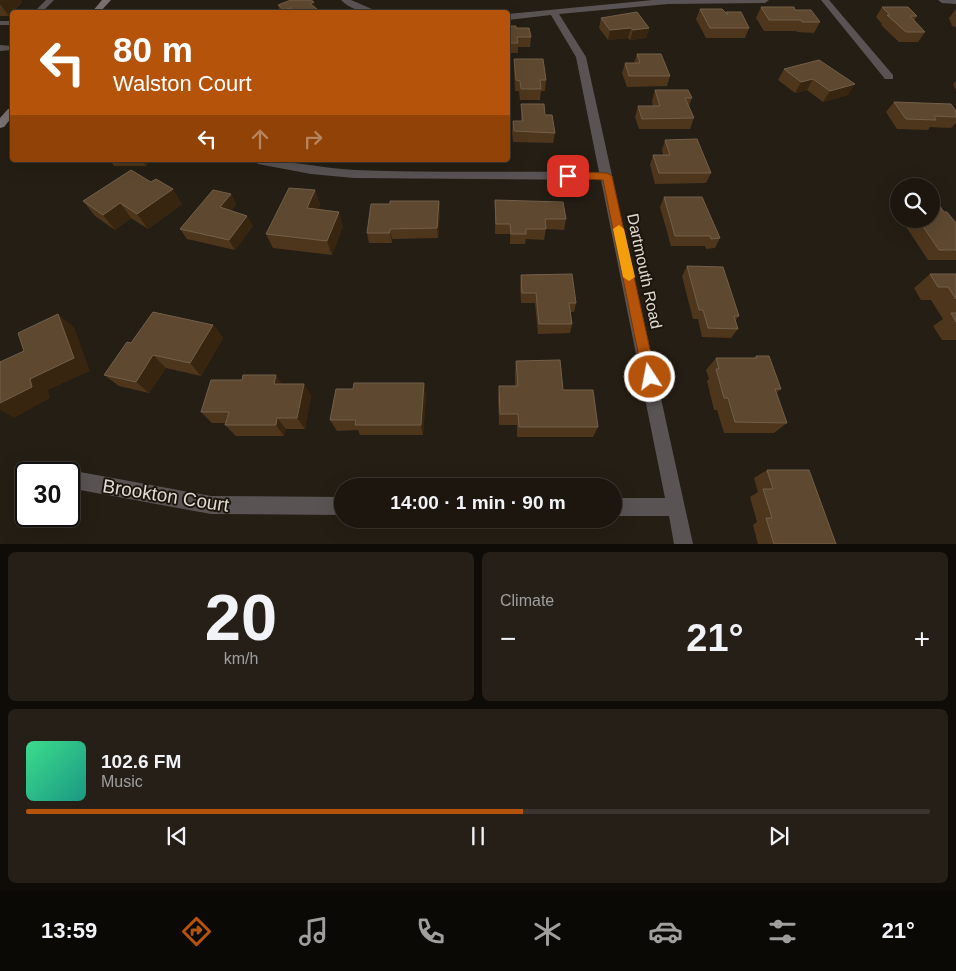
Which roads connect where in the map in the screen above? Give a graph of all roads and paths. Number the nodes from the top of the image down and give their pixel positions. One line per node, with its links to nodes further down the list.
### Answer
1 (50, 0): 8 (lane)
2 (107, 0): 9 (main road)
3 (345, 0): 10 (street)
4 (765, 0): 11 (street)
5 (825, 0): 13 (street)
6 (942, 0): 7 (street)
7 (956, 1)
8 (40, 10)
9 (98, 10)
10 (366, 10)
11 (554, 13): 12 (street); 17 (street, Dartmouth Road)
12 (510, 17)
13 (889, 77)
14 (10, 112): 15 (main road)
15 (0, 125)
16 (269, 162): 17 (street)
17 (607, 176): 21 (street, Dartmouth Road)
18 (80, 481): 19 (street, Brookton Court)
19 (334, 506)
20 (622, 507): 21 (street)
21 (677, 507): 22 (street, Dartmouth Road)
22 (684, 544)

